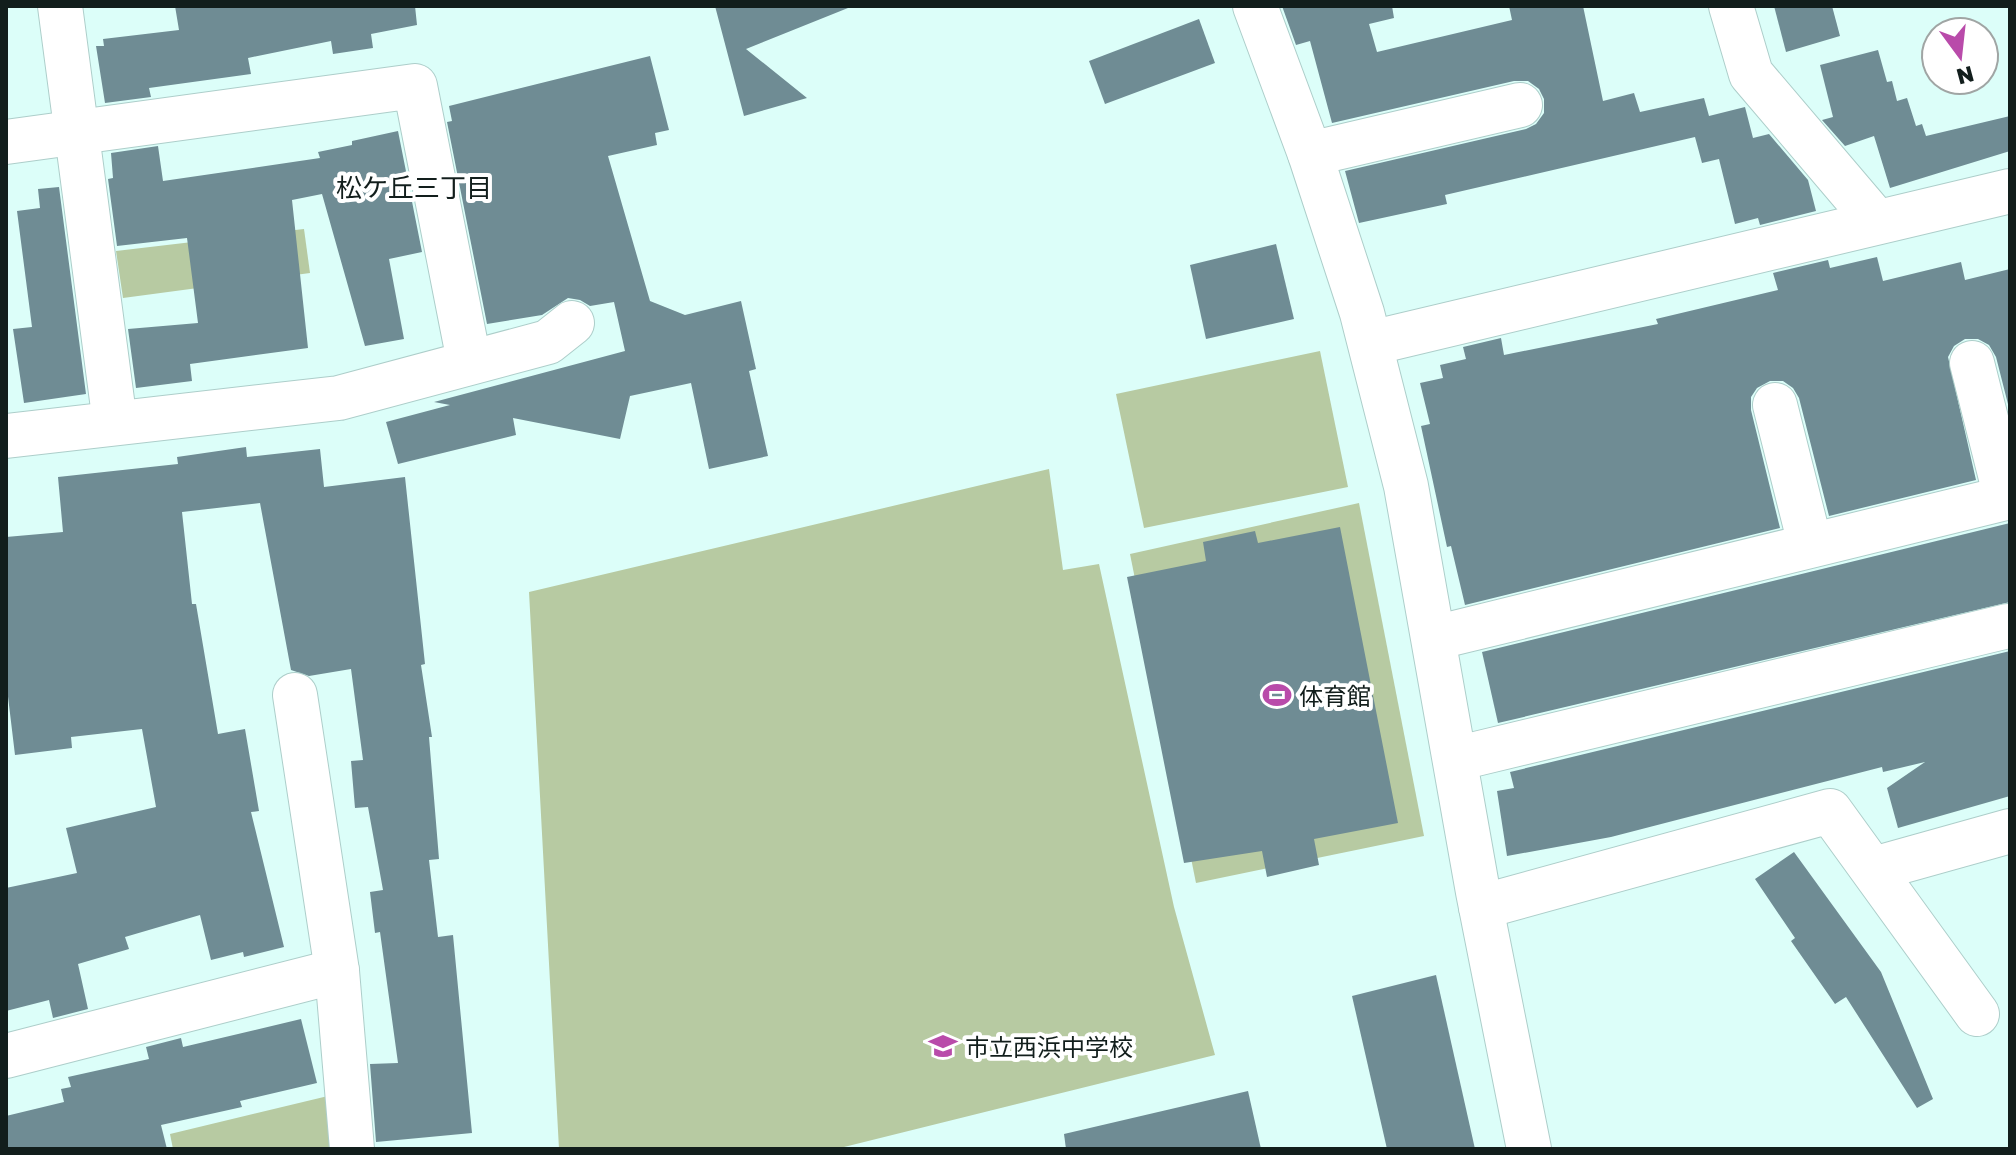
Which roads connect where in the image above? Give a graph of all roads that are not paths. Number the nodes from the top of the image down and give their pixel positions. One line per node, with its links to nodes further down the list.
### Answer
1 (60, 6): 5 (street)
2 (1255, 6): 7 (street)
3 (1731, 6): 9 (street)
4 (1520, 105): 7 (street)
5 (75, 131): 6 (street); 12 (street); 15 (street)
6 (6, 142)
7 (1310, 154): 11 (street)
8 (2010, 191): 9 (street)
9 (1876, 221): 11 (street)
10 (572, 323): 12 (street)
11 (1371, 343): 20 (street)
12 (469, 361): 15 (street)
13 (1972, 363): 17 (street)
14 (1775, 405): 18 (street)
15 (115, 423): 16 (street)
16 (6, 436)
17 (2008, 498): 18 (street)
18 (1810, 544): 20 (street)
19 (2008, 626): 22 (street)
20 (1434, 638): 22 (street)
21 (295, 695): 26 (street)
22 (1455, 759): 25 (street)
23 (2010, 831): 24 (street)
24 (1874, 869): 25 (street); 27 (street)
25 (1470, 899): 30 (street)
26 (337, 971): 28 (street); 29 (street)
27 (1977, 1014)
28 (6, 1056)
29 (352, 1149)
30 (1529, 1149)

